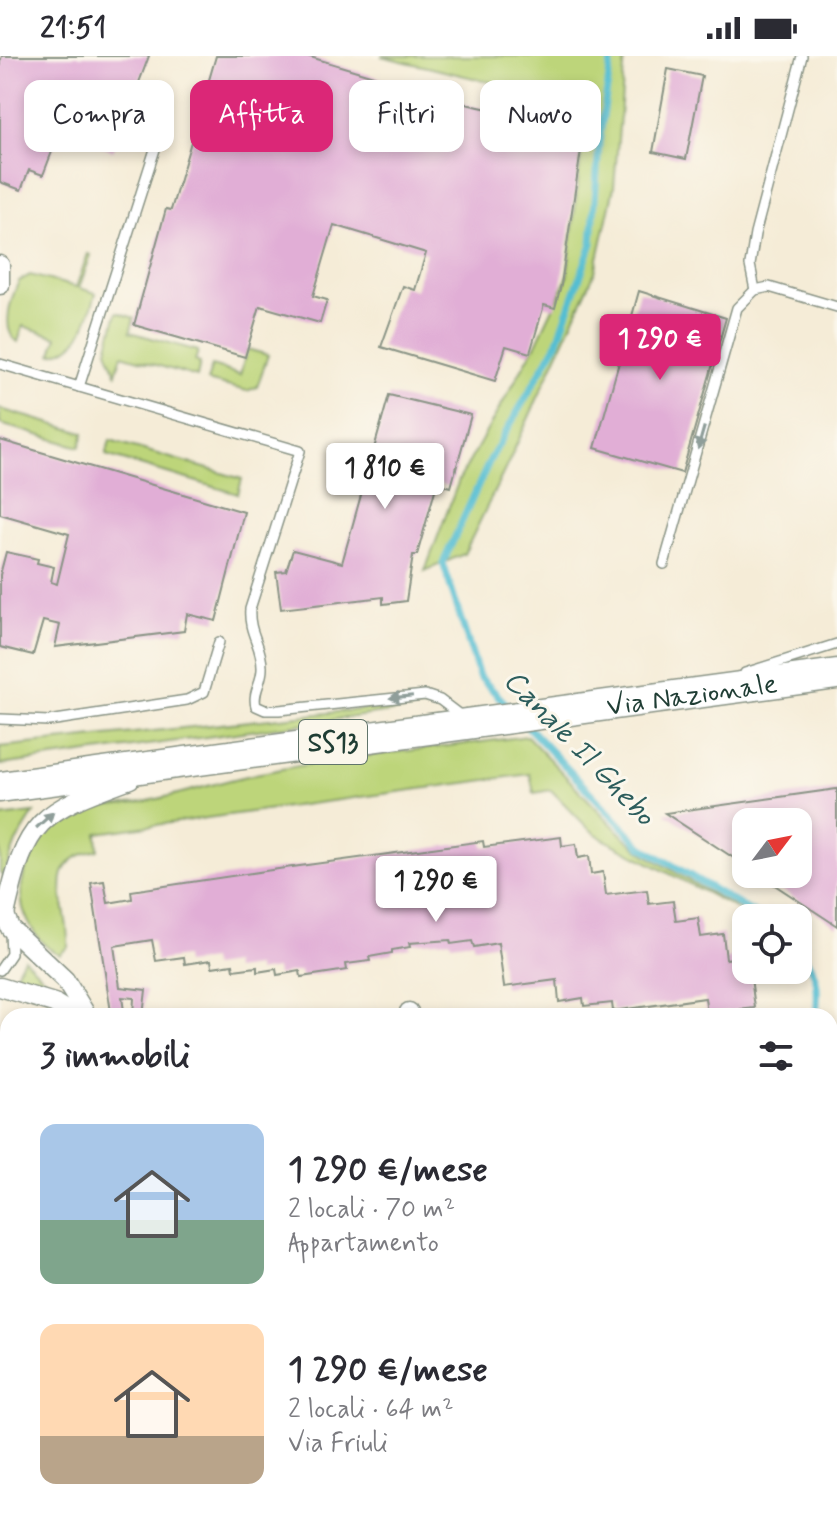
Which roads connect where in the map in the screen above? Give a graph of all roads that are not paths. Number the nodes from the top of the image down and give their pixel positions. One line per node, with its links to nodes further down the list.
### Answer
1 (802, 56): 5 (lane)
2 (154, 152): 8 (lane)
3 (0, 265): 4 (street)
4 (0, 285)
5 (755, 290): 6 (lane); 9 (lane, one-way to 9)
6 (837, 307)
7 (0, 364): 8 (lane)
8 (79, 387): 15 (lane, one-way to 8)
9 (664, 564)
10 (219, 642): 14 (lane)
11 (837, 644): 13 (lane)
12 (837, 674): 13 (main road, Via Nazionale / SS13)
13 (674, 696): 15 (main road, Via Nazionale / SS13)
14 (0, 719)
15 (483, 722): 16 (main road, SS13)
16 (168, 765): 17 (main road, SS13); 18 (street, one-way to 16)
17 (0, 787)
18 (4, 917): 19 (lane); 22 (street)
19 (0, 970)
20 (0, 987): 21 (street)
21 (62, 1008)
22 (82, 1008)

